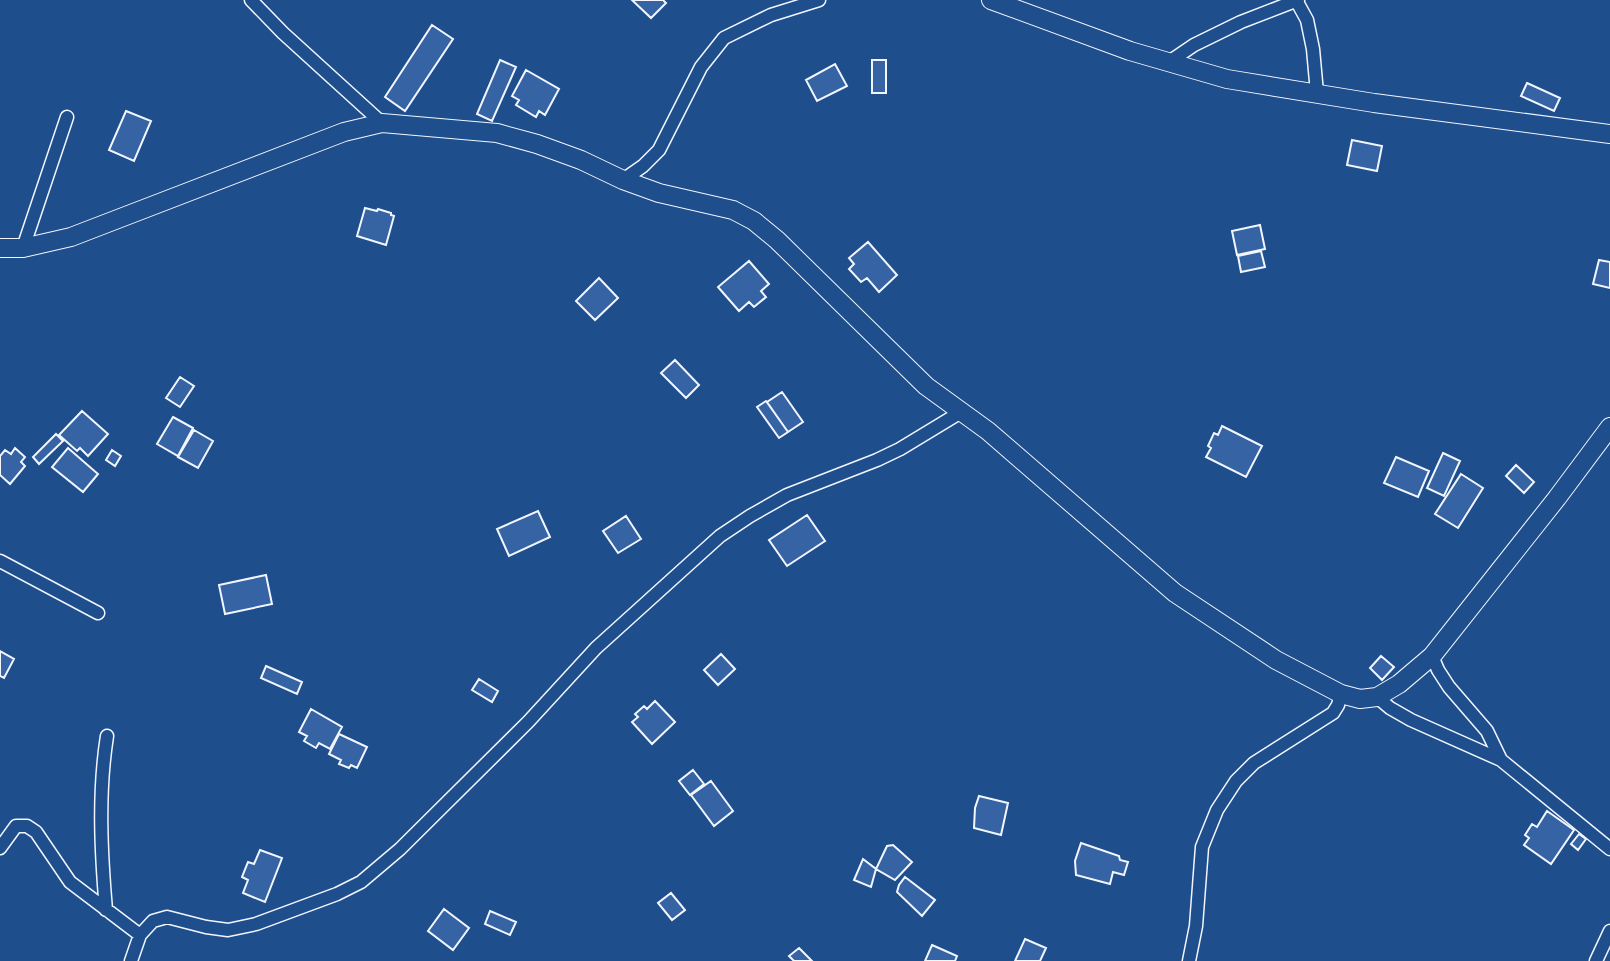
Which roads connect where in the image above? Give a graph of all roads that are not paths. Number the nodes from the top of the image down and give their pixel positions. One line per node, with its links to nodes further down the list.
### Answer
1 (251, 0): 8 (street)
2 (819, 0): 10 (street)
3 (991, 0): 5 (street)
4 (1297, 0): 5 (street); 6 (street)
5 (1169, 62): 6 (street)
6 (1317, 93): 9 (street)
7 (67, 117): 12 (street)
8 (382, 123): 10 (street); 12 (street)
9 (1610, 134)
10 (623, 180): 13 (street)
11 (0, 248): 12 (street)
12 (23, 248)
13 (961, 412): 18 (street); 26 (street)
14 (1610, 427): 17 (street)
15 (0, 561): 16 (street)
16 (98, 613)
17 (1432, 656): 19 (street); 21 (street)
18 (1340, 694): 19 (street); 28 (street)
19 (1377, 697): 21 (street)
20 (107, 736): 24 (street)
21 (1501, 760): 23 (street)
22 (0, 848): 24 (street)
23 (1610, 849)
24 (106, 910): 26 (street)
25 (1610, 931): 29 (street)
26 (140, 935): 27 (street)
27 (131, 961)
28 (1189, 961)
29 (1596, 961)

